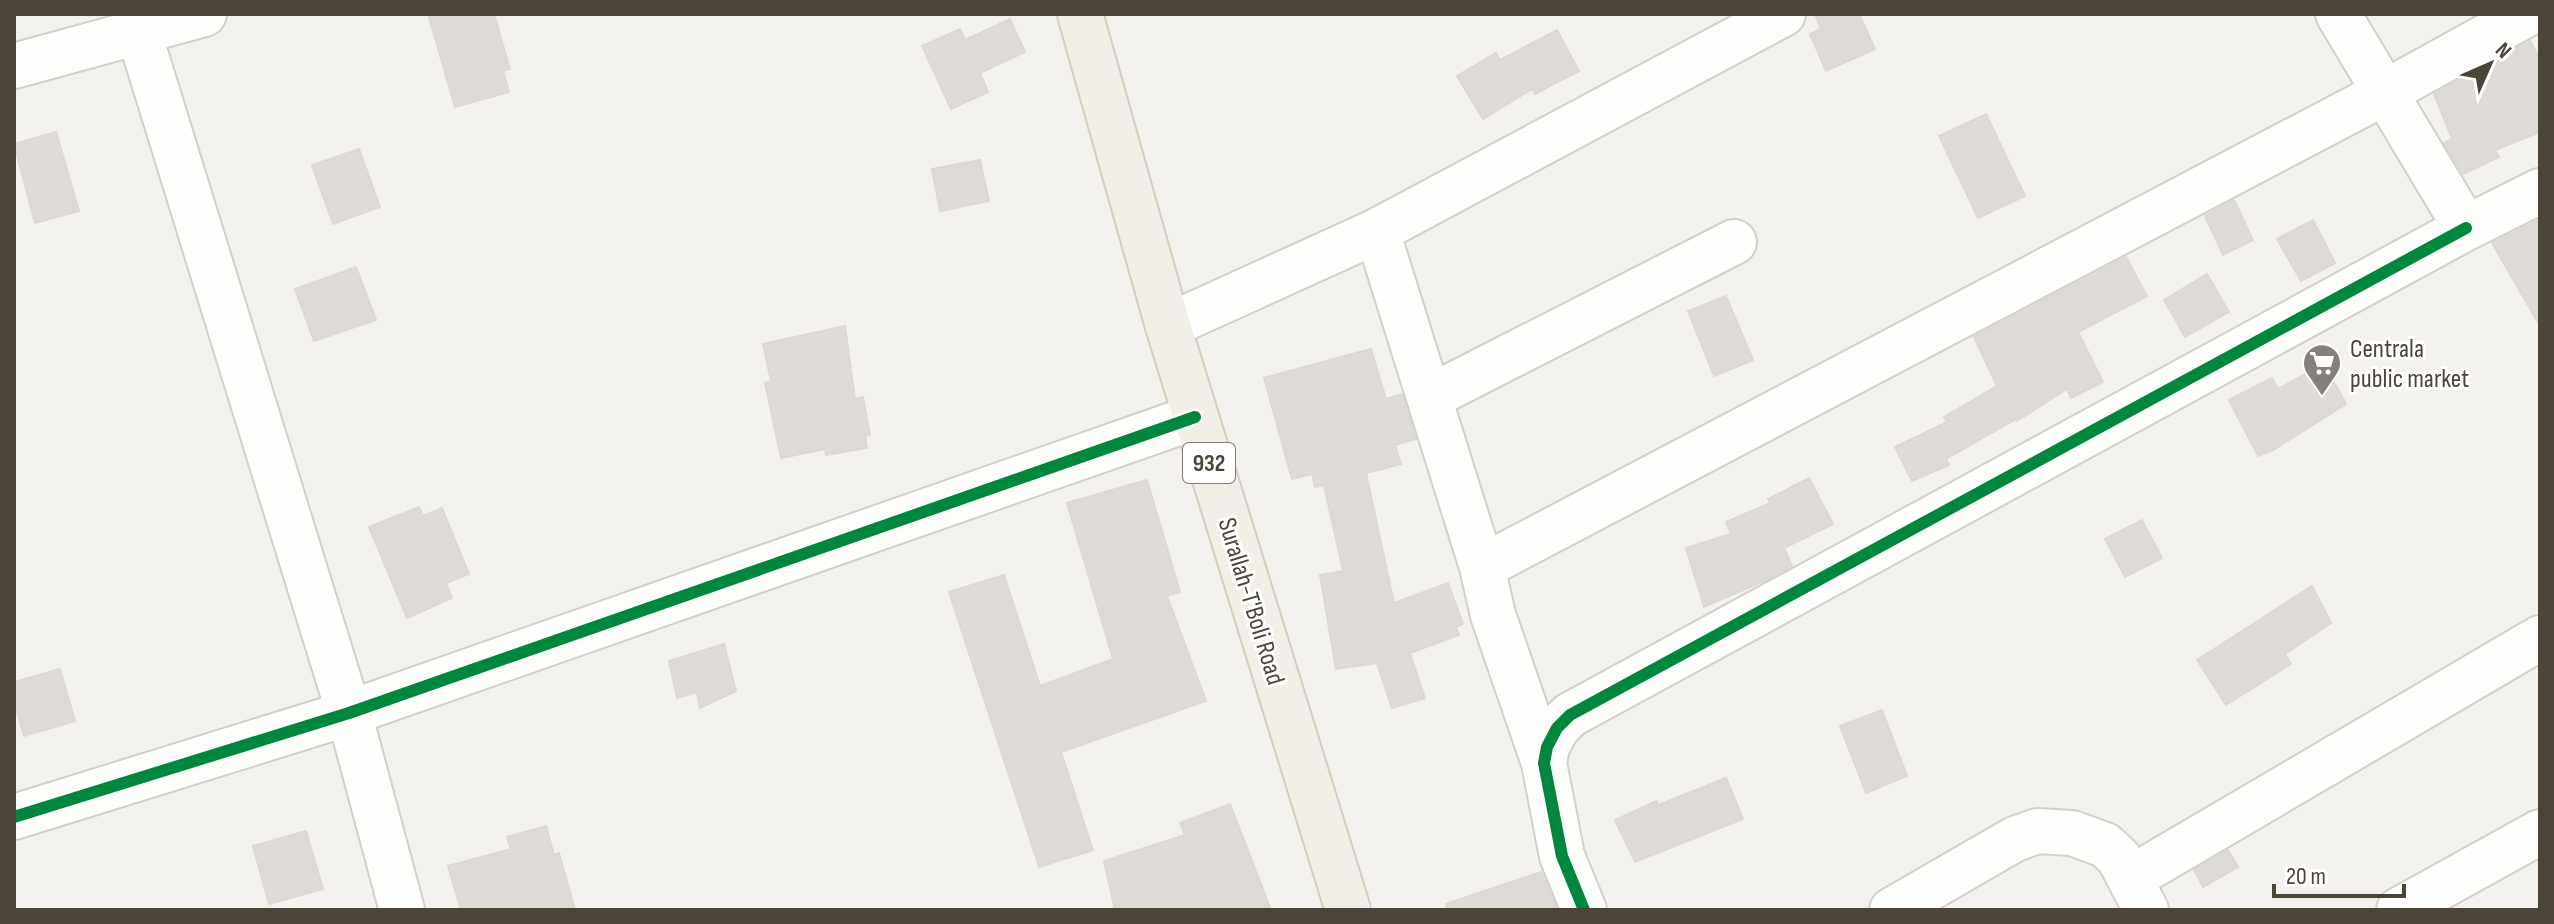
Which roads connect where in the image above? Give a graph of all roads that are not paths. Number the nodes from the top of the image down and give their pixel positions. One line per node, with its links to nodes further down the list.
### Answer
1 (204, 14): 6 (street)
2 (1080, 14): 13 (main road, Surallah-T'Boli Road / 932)
3 (1783, 14): 11 (street)
4 (2338, 14): 8 (street)
5 (2527, 14): 8 (street)
6 (139, 33): 7 (street); 18 (street)
7 (14, 66)
8 (2384, 93): 10 (street); 16 (street)
9 (2540, 191): 10 (street)
10 (2466, 228): 19 (street)
11 (1377, 231): 13 (street); 14 (street)
12 (1734, 242): 14 (street)
13 (1168, 326): 15 (main road, Surallah-T'Boli Road / 932)
14 (1430, 397): 16 (street)
15 (1195, 417): 18 (street); 24 (main road, Surallah-T'Boli Road / 932)
16 (1482, 567): 19 (street)
17 (2540, 638): 22 (street)
18 (349, 713): 20 (street); 23 (street)
19 (1544, 763): 25 (street)
20 (14, 817)
21 (2540, 832): 27 (street)
22 (2138, 894): 26 (street)
23 (402, 910)
24 (1348, 910)
25 (1584, 910)
26 (1892, 910)
27 (2399, 910)

